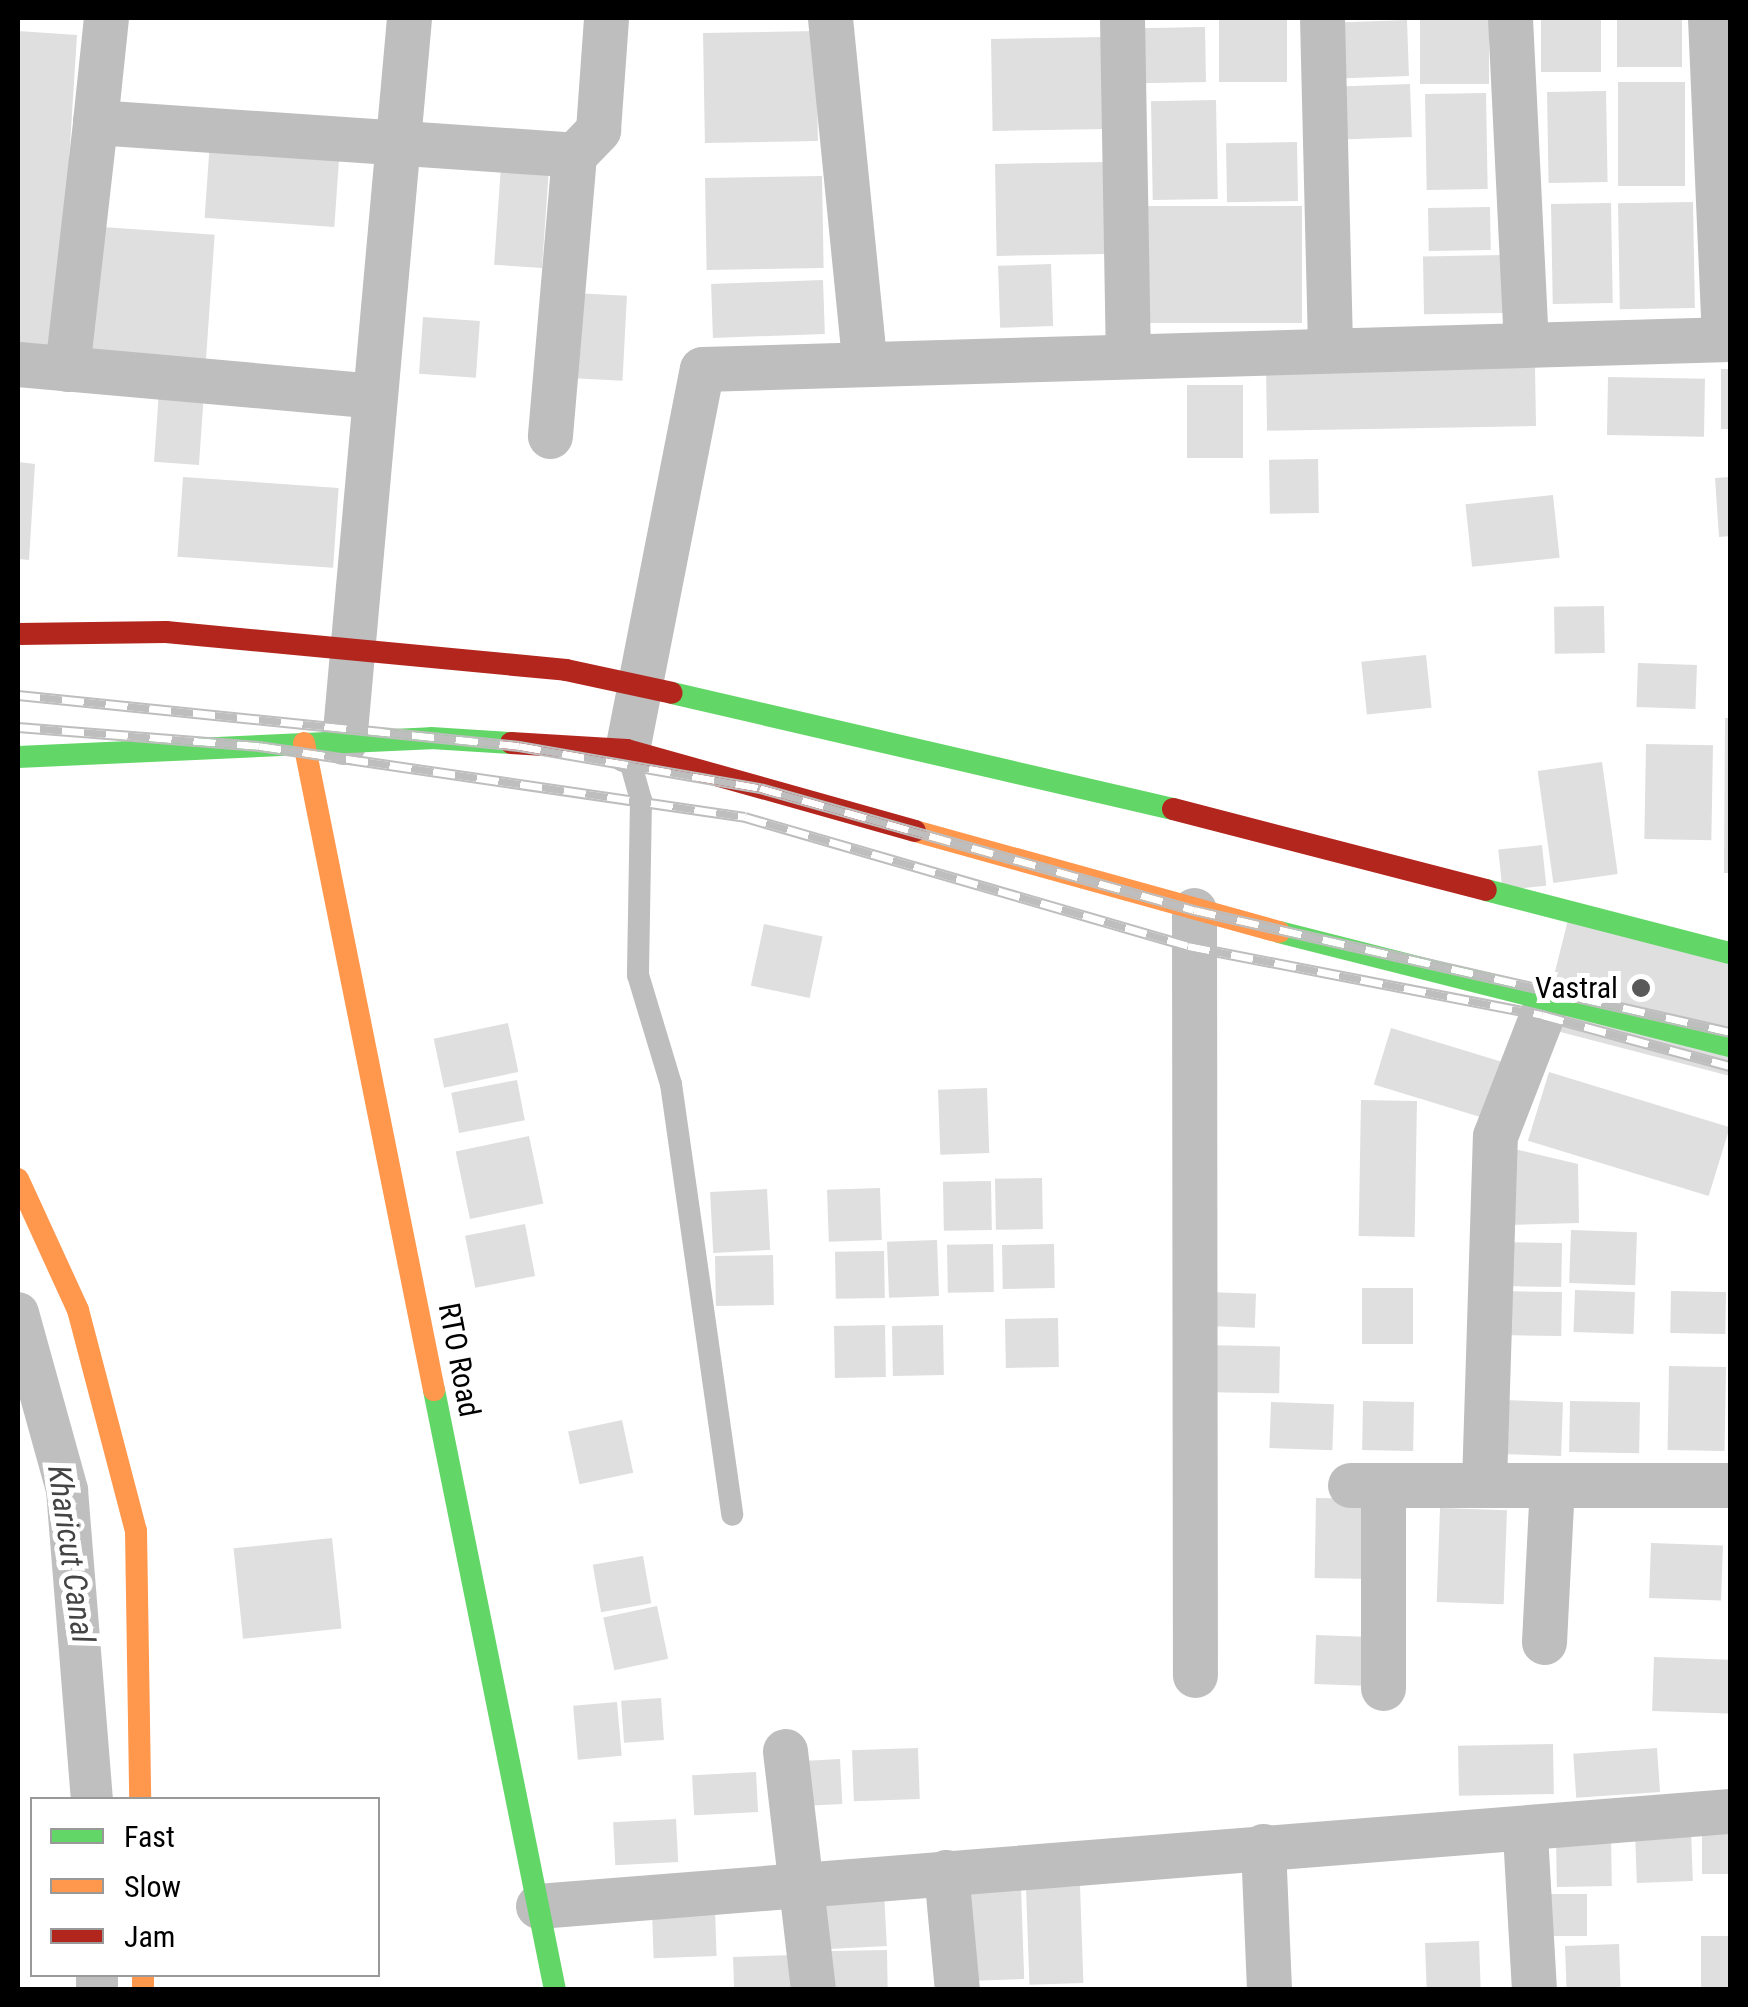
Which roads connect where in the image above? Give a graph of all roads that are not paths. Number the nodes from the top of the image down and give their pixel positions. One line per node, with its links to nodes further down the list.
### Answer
1 (106, 18): 9 (street)
2 (409, 18): 10 (street)
3 (606, 18): 11 (street)
4 (830, 18): 16 (street)
5 (1122, 18): 15 (street)
6 (1322, 18): 14 (street)
7 (1510, 18): 13 (street)
8 (1710, 18): 12 (street)
9 (95, 122): 10 (street); 18 (street)
10 (398, 142): 11 (street); 19 (street)
11 (574, 155): 20 (street)
12 (1727, 339): 13 (street)
13 (1526, 344): 14 (street)
14 (1330, 349): 15 (street)
15 (1128, 354): 16 (street)
16 (864, 361): 23 (street)
17 (18, 364): 18 (street)
18 (67, 368): 19 (street)
19 (375, 396): 22 (street)
20 (550, 436)
21 (18, 634): 22 (main road)
22 (352, 650): 23 (main road); 24 (street)
23 (639, 685): 25 (street); 28 (main road)
24 (324, 742): 25 (main road); 26 (main road); 46 (main road, RTO Road)
25 (627, 750): 27 (main road); 35 (lane)
26 (18, 757)
27 (1194, 910): 30 (main road); 37 (street)
28 (1730, 953)
29 (1542, 1015): 32 (street)
30 (1730, 1046)
31 (18, 1179): 40 (main road)
32 (1484, 1484): 33 (street); 38 (street)
33 (1552, 1485): 34 (street); 36 (street)
34 (1730, 1485)
35 (732, 1515)
36 (1544, 1642)
37 (1194, 1675)
38 (1383, 1688)
39 (784, 1751): 45 (street)
40 (140, 1797)
41 (1730, 1811): 42 (street)
42 (1525, 1834): 43 (street); 51 (street)
43 (1264, 1846): 44 (street); 50 (street)
44 (946, 1872): 45 (street); 49 (street)
45 (800, 1884): 46 (street); 48 (street)
46 (538, 1906): 47 (main road, RTO Road)
47 (555, 1990)
48 (813, 1990)
49 (957, 1990)
50 (1270, 1990)
51 (1534, 1990)

